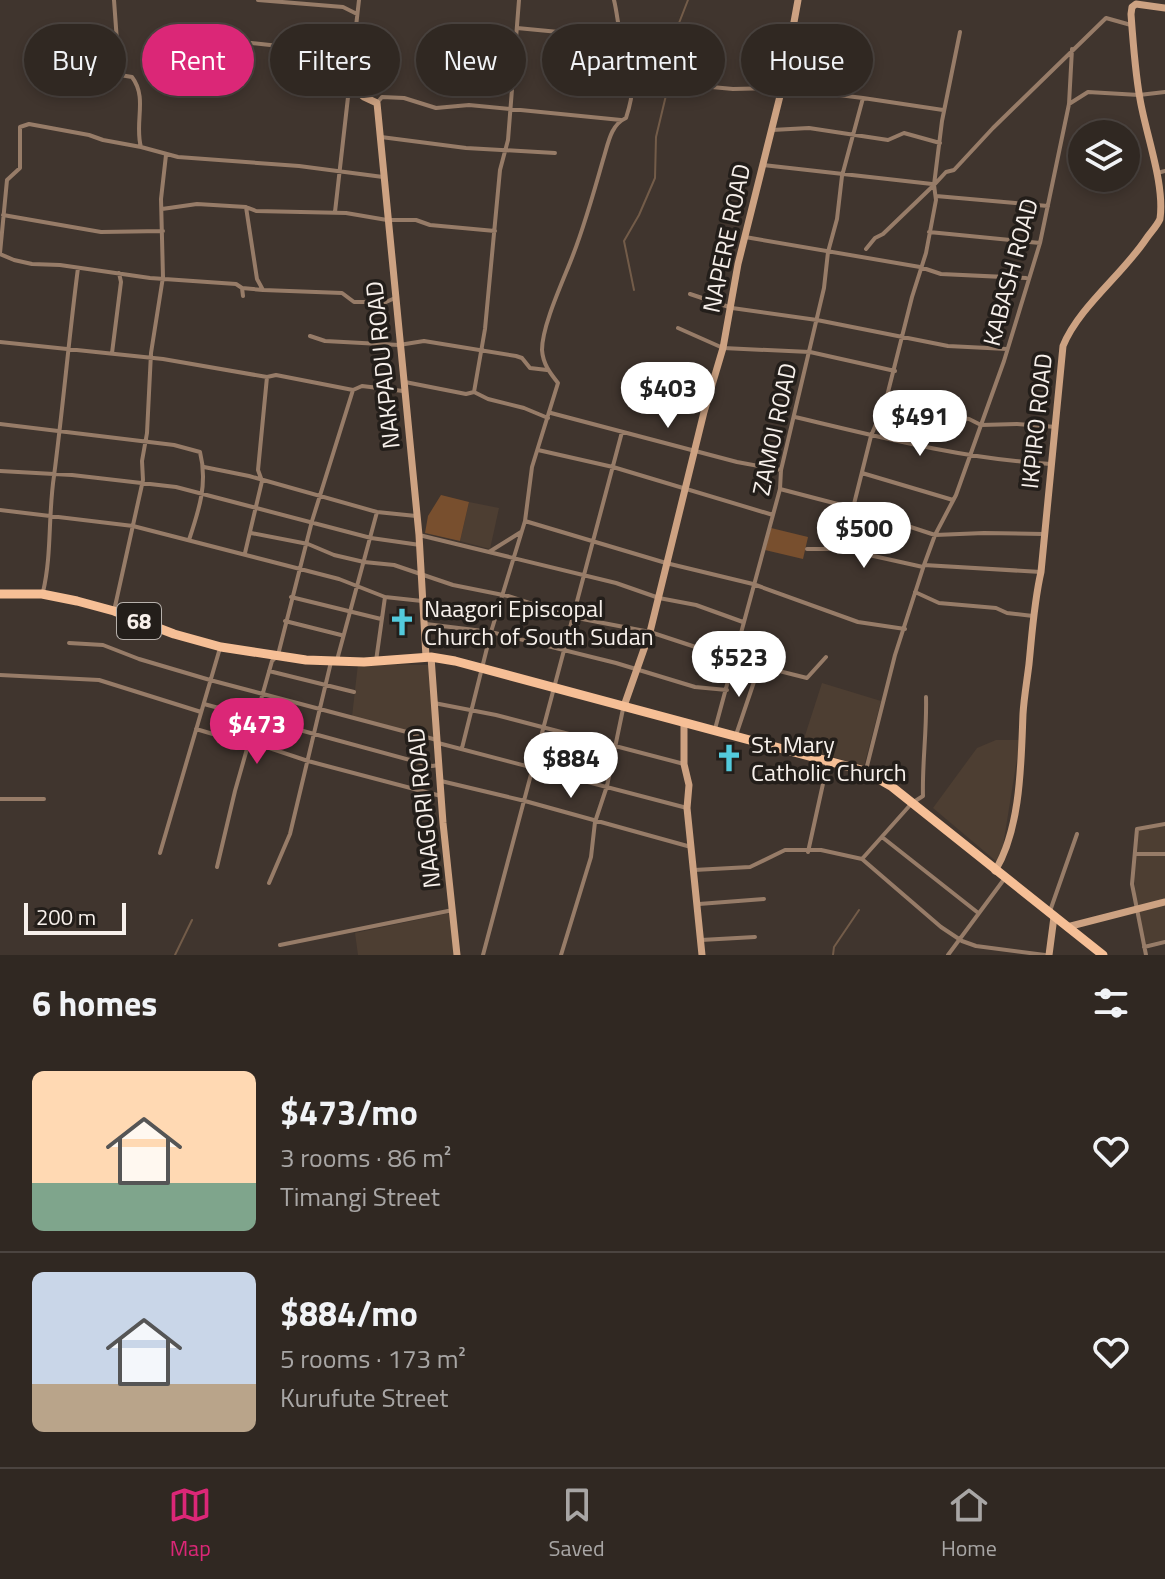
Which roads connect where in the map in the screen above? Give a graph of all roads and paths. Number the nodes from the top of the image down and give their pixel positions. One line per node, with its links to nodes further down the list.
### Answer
1 (114, 0): 35 (street)
2 (258, 0): 9 (street)
3 (359, 0): 9 (street)
4 (519, 0): 11 (street)
5 (614, 0): 12 (street)
6 (1131, 3): 8 (street); 14 (street, IKPIRO ROAD)
7 (798, 4): 13 (street, NAPERE ROAD)
8 (1165, 8)
9 (358, 14): 10 (street)
10 (357, 24)
11 (517, 24)
12 (618, 24)
13 (794, 24)
14 (1132, 25): 16 (street); 18 (street, IKPIRO ROAD)
15 (960, 32): 29 (street)
16 (1072, 49): 27 (street, KABASH ROAD); 44 (street)
17 (1165, 92): 18 (street)
18 (1139, 95): 27 (street); 41 (street, IKPIRO ROAD)
19 (348, 96): 40 (street)
20 (362, 96): 26 (street)
21 (510, 96): 28 (street)
22 (633, 96): 30 (street)
23 (780, 96): 31 (street, NAPERE ROAD)
24 (847, 96): 25 (street)
25 (863, 98): 29 (street); 32 (street, ZAMOI ROAD)
26 (377, 103): 28 (street); 33 (street, NAKPADU ROAD)
27 (1069, 104): 46 (street, KABASH ROAD)
28 (509, 109): 30 (street); 36 (street)
29 (945, 111): 34 (street)
30 (621, 120): 82 (street)
31 (772, 130): 32 (street); 39 (street, NAPERE ROAD)
32 (853, 133): 34 (street); 42 (street, ZAMOI ROAD)
33 (381, 137): 36 (street); 43 (street, NAKPADU ROAD)
34 (940, 143): 44 (street)
35 (141, 147): 38 (street); 50 (street)
36 (505, 151): 37 (street); 53 (street)
37 (555, 153)
38 (166, 155): 40 (street); 48 (street)
39 (763, 165): 42 (street); 55 (street, NAPERE ROAD)
40 (339, 172): 43 (street); 49 (street)
41 (1163, 172): 94 (street, IKPIRO ROAD)
42 (842, 176): 44 (street); 58 (street, ZAMOI ROAD)
43 (383, 177): 51 (street, NAKPADU ROAD)
44 (934, 185): 45 (street); 57 (street)
45 (936, 196): 46 (street); 54 (street)
46 (1048, 206): 56 (street, KABASH ROAD)
47 (246, 207): 48 (street); 49 (street); 65 (street)
48 (162, 209): 52 (street)
49 (335, 212): 51 (street)
50 (3, 215): 52 (street); 59 (street)
51 (387, 220): 53 (street); 67 (street, NAKPADU ROAD)
52 (164, 231): 63 (street)
53 (495, 231): 78 (street)
54 (929, 232): 56 (street); 60 (street)
55 (745, 237): 58 (street); 68 (street, NAPERE ROAD)
56 (1040, 243): 64 (street, KABASH ROAD)
57 (866, 249)
58 (828, 252): 60 (street); 69 (street, ZAMOI ROAD)
59 (0, 253): 61 (street)
60 (920, 267): 64 (street); 72 (street)
61 (78, 268): 62 (street); 77 (street)
62 (119, 273): 63 (street); 80 (street)
63 (163, 277): 65 (street); 81 (street)
64 (1028, 278): 76 (street, KABASH ROAD)
65 (263, 290): 67 (street)
66 (690, 294): 68 (street)
67 (396, 302): 74 (street, NAKPADU ROAD)
68 (732, 308): 69 (street); 75 (street, NAPERE ROAD)
69 (817, 320): 72 (street); 79 (street, ZAMOI ROAD)
70 (678, 328): 75 (street)
71 (310, 336): 74 (street)
72 (903, 338): 76 (street); 83 (street)
73 (0, 342): 77 (street)
74 (399, 345): 78 (street); 85 (street, NAKPADU ROAD)
75 (723, 348): 79 (street); 100 (street, NAPERE ROAD)
76 (1007, 349): 93 (street, KABASH ROAD)
77 (67, 350): 80 (street); 95 (street)
78 (482, 351): 82 (street); 88 (street)
79 (810, 352): 83 (street); 91 (street, ZAMOI ROAD)
80 (113, 354): 81 (street)
81 (150, 358): 84 (street); 98 (street)
82 (548, 370): 90 (street)
83 (895, 371): 89 (street)
84 (267, 377): 86 (street); 110 (street)
85 (403, 381): 87 (street, NAKPADU ROAD); 88 (street)
86 (353, 390): 87 (street); 114 (street)
87 (404, 391): 122 (street, NAKPADU ROAD)
88 (474, 392): 90 (street)
89 (886, 400): 93 (street); 97 (street)
90 (549, 416): 96 (street); 99 (street)
91 (795, 417): 97 (street); 105 (street, ZAMOI ROAD)
92 (0, 424): 95 (street)
93 (981, 425): 94 (street); 101 (street, KABASH ROAD)
94 (1056, 427): 102 (street, IKPIRO ROAD)
95 (58, 431): 98 (street); 108 (street)
96 (622, 432): 100 (street); 104 (street)
97 (871, 436): 101 (street); 107 (street)
98 (145, 442): 103 (street); 109 (street)
99 (538, 450): 104 (street); 124 (street)
100 (694, 450): 105 (street); 111 (street, NAPERE ROAD)
101 (970, 455): 102 (street); 115 (street, KABASH ROAD)
102 (1051, 464): 128 (street, IKPIRO ROAD)
103 (204, 467): 110 (street); 113 (street)
104 (613, 467): 111 (street); 133 (street)
105 (781, 470): 112 (street, ZAMOI ROAD)
106 (0, 471): 108 (street)
107 (862, 473): 115 (street); 117 (street)
108 (54, 475): 109 (street); 120 (street)
109 (142, 481): 113 (street); 125 (street)
110 (262, 481): 114 (street); 116 (street)
111 (685, 488): 121 (street); 141 (street, NAPERE ROAD)
112 (780, 489): 117 (street); 121 (street, ZAMOI ROAD)
113 (203, 492): 116 (street); 132 (street)
114 (319, 498): 119 (street); 123 (street)
115 (953, 500): 130 (street, KABASH ROAD)
116 (256, 508): 123 (street); 127 (street)
117 (853, 508): 130 (street)
118 (0, 510): 120 (street)
119 (377, 512): 122 (street); 131 (street)
120 (51, 515): 125 (street); 151 (street)
121 (773, 515): 147 (street, ZAMOI ROAD)
122 (416, 516): 129 (street, NAKPADU ROAD)
123 (312, 521): 131 (street); 134 (street)
124 (525, 521): 126 (street); 133 (street)
125 (133, 526): 132 (street); 158 (street)
126 (522, 531): 137 (street); 139 (street)
127 (251, 533): 134 (street); 138 (street)
128 (1043, 534): 130 (street); 144 (street, IKPIRO ROAD)
129 (419, 535): 135 (street, NAKPADU ROAD); 137 (street)
130 (935, 535): 142 (street, KABASH ROAD)
131 (370, 537): 135 (street); 140 (street)
132 (189, 540): 138 (street)
133 (593, 540): 141 (street); 146 (street)
134 (308, 544): 140 (street); 143 (street)
135 (420, 545): 145 (street, NAKPADU ROAD)
136 (807, 549): 142 (street)
137 (489, 552): 139 (street)
138 (245, 553): 143 (street)
139 (513, 558): 146 (street); 152 (street)
140 (364, 562): 145 (street); 148 (street)
141 (666, 563): 147 (street); 155 (street, NAPERE ROAD)
142 (923, 566): 144 (street); 149 (street, KABASH ROAD)
143 (300, 569): 148 (street); 153 (street)
144 (1041, 572): 159 (street, IKPIRO ROAD)
145 (420, 573): 152 (street); 156 (street, NAKPADU ROAD)
146 (584, 577): 155 (street); 160 (street)
147 (753, 584): 163 (street, ZAMOI ROAD); 165 (street)
148 (357, 585): 154 (street); 157 (street)
149 (915, 592): 159 (street); 165 (street, KABASH ROAD)
150 (0, 594): 151 (main road, 68)
151 (42, 594): 158 (main road, 68)
152 (502, 596): 160 (street); 166 (street)
153 (291, 597): 157 (street); 162 (street)
154 (385, 597): 156 (street); 161 (street)
155 (659, 598): 163 (street); 167 (street, NAPERE ROAD)
156 (422, 601): 164 (street, NAKPADU ROAD)
157 (350, 609): 161 (street); 168 (street)
158 (114, 611): 170 (main road, 68)
159 (1035, 616): 233 (street, IKPIRO ROAD)
160 (572, 617): 167 (street); 171 (street)
161 (381, 619): 176 (street)
162 (285, 621): 168 (street); 172 (street)
163 (743, 622): 175 (street, ZAMOI ROAD)
164 (424, 624): 166 (street); 173 (street, NAKPADU ROAD)
165 (905, 629): 212 (street, KABASH ROAD)
166 (491, 632): 171 (street); 179 (street)
167 (650, 632): 175 (street); 180 (street, NAPERE ROAD)
168 (342, 635): 177 (street)
169 (69, 643): 183 (street)
170 (221, 647): 172 (main road, 68); 183 (street)
171 (564, 651): 180 (street); 185 (street)
172 (278, 655): 177 (main road, 68); 181 (street)
173 (428, 657): 176 (main road, 68); 179 (main road, 68); 190 (street, NAAGORI ROAD)
174 (826, 657): 178 (street)
175 (735, 660): 178 (street); 186 (street, ZAMOI ROAD)
176 (376, 661): 177 (main road, 68)
177 (334, 662): 184 (street)
178 (759, 667): 202 (street)
179 (483, 669): 185 (main road, 68); 194 (street)
180 (635, 670): 186 (street); 192 (street, NAPERE ROAD)
181 (269, 671): 184 (street); 188 (street)
182 (0, 675): 195 (street)
183 (210, 680): 188 (street); 191 (street)
184 (327, 685): 187 (street); 193 (street)
185 (554, 689): 192 (main road, 68); 199 (street)
186 (727, 690): 200 (street, ZAMOI ROAD)
187 (354, 692)
188 (264, 694): 193 (street); 196 (street)
189 (926, 697): 219 (street)
190 (433, 703): 194 (street); 203 (street, NAAGORI ROAD)
191 (204, 704): 195 (street); 196 (street)
192 (624, 706): 197 (main road, 68); 206 (street)
193 (321, 710): 201 (street); 203 (street)
194 (472, 711): 199 (street); 205 (street)
195 (201, 712): 198 (street)
196 (256, 718): 201 (street); 204 (street)
197 (684, 722): 200 (main road, 68); 209 (street)
198 (196, 729): 204 (street); 227 (street)
199 (543, 729): 206 (street); 211 (street)
200 (715, 729): 202 (main road, 68)
201 (315, 735): 208 (street); 210 (street)
202 (736, 735): 207 (main road, 68)
203 (437, 741): 205 (street); 210 (street, NAAGORI ROAD)
204 (250, 743): 208 (street); 231 (street)
205 (462, 748): 211 (street)
206 (615, 748): 209 (street); 214 (street)
207 (828, 760): 212 (main road, 68); 226 (street)
208 (308, 761): 215 (street); 235 (street)
209 (684, 764): 220 (street)
210 (439, 765): 213 (street, NAAGORI ROAD)
211 (533, 769): 214 (street); 218 (street)
212 (865, 771): 219 (main road, 68)
213 (441, 781): 215 (street, NAAGORI ROAD); 218 (street)
214 (607, 786): 220 (street); 221 (street)
215 (442, 796): 239 (street, NAAGORI ROAD)
216 (0, 799): 217 (street)
217 (44, 799)
218 (525, 801): 221 (street); 251 (street)
219 (912, 803): 224 (street); 233 (main road, 68)
220 (687, 808): 225 (street)
221 (595, 822): 225 (street); 252 (street)
222 (1165, 824): 228 (street)
223 (1077, 834): 242 (street)
224 (882, 837): 230 (street); 241 (street)
225 (693, 848): 232 (street)
226 (808, 852): 230 (street); 232 (street)
227 (160, 853)
228 (1135, 854): 229 (street); 240 (street)
229 (1165, 854)
230 (862, 859): 245 (street)
231 (217, 867)
232 (694, 870): 238 (street)
233 (995, 871): 234 (main road, 68)
234 (1005, 878): 241 (street); 242 (main road, 68)
235 (269, 883)
236 (764, 899): 238 (street)
237 (1165, 902): 240 (street)
238 (699, 904): 246 (street)
239 (453, 910): 248 (street); 250 (street, NAAGORI ROAD)
240 (1136, 910): 243 (street); 249 (street)
241 (977, 912): 245 (street)
242 (1052, 916): 243 (main road, 68); 255 (street)
243 (1067, 927): 256 (main road, 68)
244 (755, 937): 246 (street)
245 (959, 938): 254 (street); 255 (street)
246 (701, 940): 253 (street)
247 (1165, 942): 249 (street)
248 (280, 945)
249 (1144, 947): 257 (street)
250 (457, 955)
251 (483, 955)
252 (561, 955)
253 (702, 955)
254 (948, 955)
255 (1047, 955)
256 (1103, 955)
257 (1146, 955)

